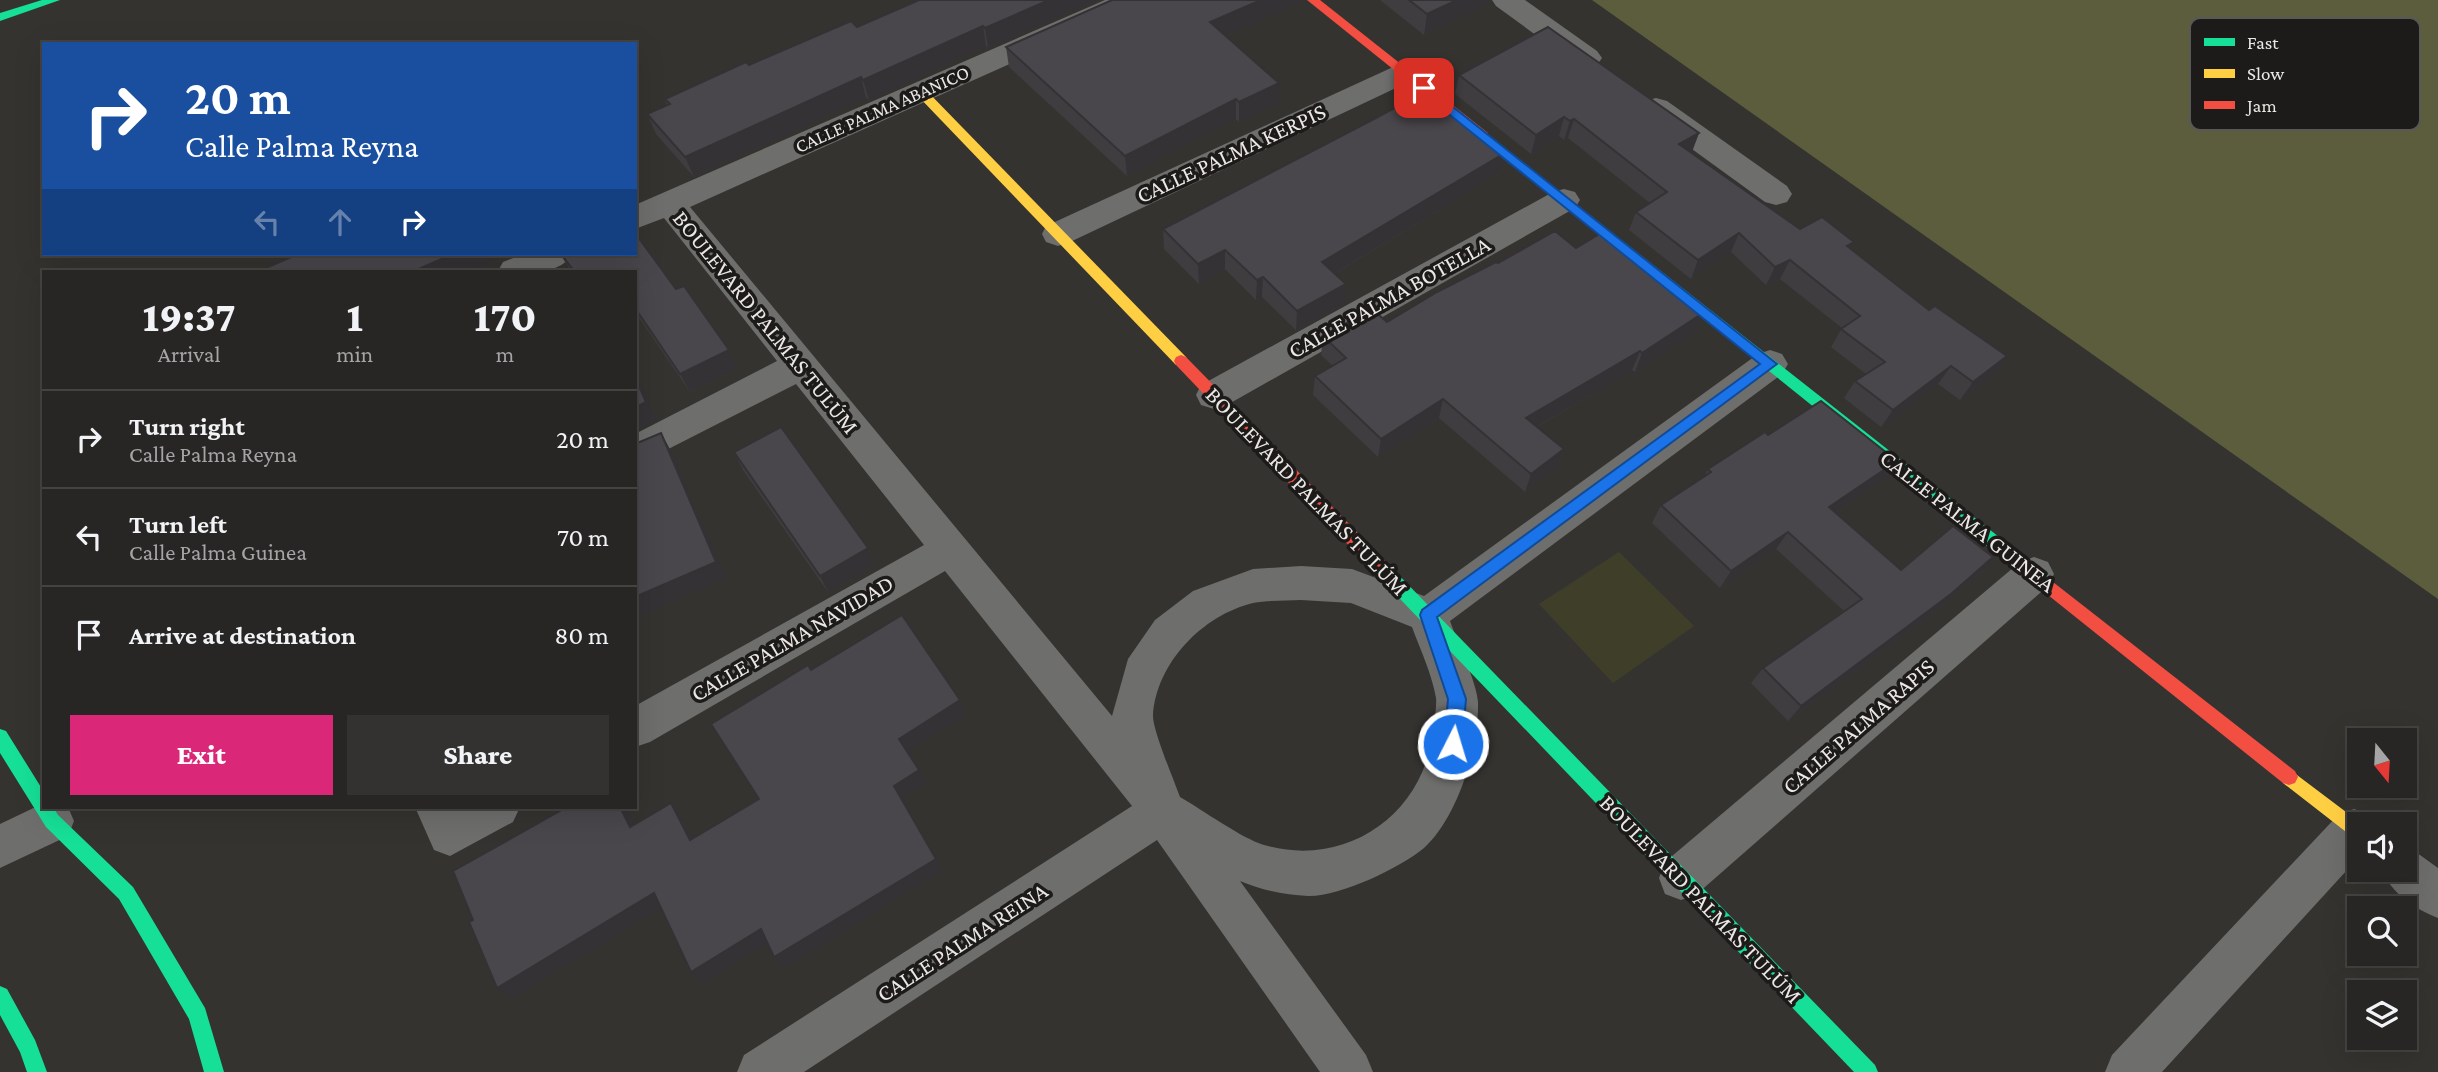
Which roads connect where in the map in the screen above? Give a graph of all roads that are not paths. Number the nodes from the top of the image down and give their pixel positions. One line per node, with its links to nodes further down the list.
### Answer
1 (54, 0): 5 (street)
2 (1129, 0): 7 (street, CALLE PALMA ABANICO)
3 (1313, 0): 6 (street, CALLE PALMA GUINEA)
4 (1506, 0): 8 (street)
5 (0, 18)
6 (1404, 72): 9 (street, CALLE PALMA GUINEA); 11 (street, CALLE PALMA KERPIS)
7 (921, 92): 10 (street, CALLE PALMA ABANICO); 11 (street, BOULEVARD PALMAS TULÚM)
8 (1776, 194)
9 (1564, 200): 14 (street, CALLE PALMA GUINEA); 16 (street, CALLE PALMA BOTELLA)
10 (652, 211): 15 (street, BOULEVARD PALMAS TULÚM)
11 (1058, 234): 16 (street, BOULEVARD PALMAS TULÚM)
12 (550, 256): 13 (street)
13 (517, 270)
14 (1770, 364): 19 (street, CALLE PALMA GUINEA); 20 (street)
15 (801, 365): 17 (street); 18 (street, BOULEVARD PALMAS TULÚM)
16 (1214, 394): 20 (street, BOULEVARD PALMAS TULÚM)
17 (637, 450)
18 (950, 548): 21 (street, CALLE PALMA NAVIDAD); 27 (street, BOULEVARD PALMAS TULÚM)
19 (2035, 574): 29 (street, CALLE PALMA GUINEA); 32 (street, CALLE PALMA RAPIS)
20 (1428, 615): 27 (street); 27 (street); 32 (street, BOULEVARD PALMAS TULÚM)
21 (637, 727)
22 (0, 737): 23 (street)
23 (42, 805)
24 (45, 809): 28 (street)
25 (438, 809): 26 (street)
26 (495, 809)
27 (1163, 811): 38 (street, CALLE PALMA REINA); 39 (street, BOULEVARD PALMAS TULÚM)
28 (52, 821): 31 (street); 37 (street)
29 (2347, 824)
30 (2347, 843): 41 (street)
31 (0, 847)
32 (1681, 878): 40 (street, BOULEVARD PALMAS TULÚM)
33 (2417, 880): 34 (street)
34 (2438, 896)
35 (0, 996): 36 (street)
36 (37, 1072)
37 (214, 1072)
38 (761, 1072)
39 (1349, 1072)
40 (1868, 1072)
41 (2129, 1072)

